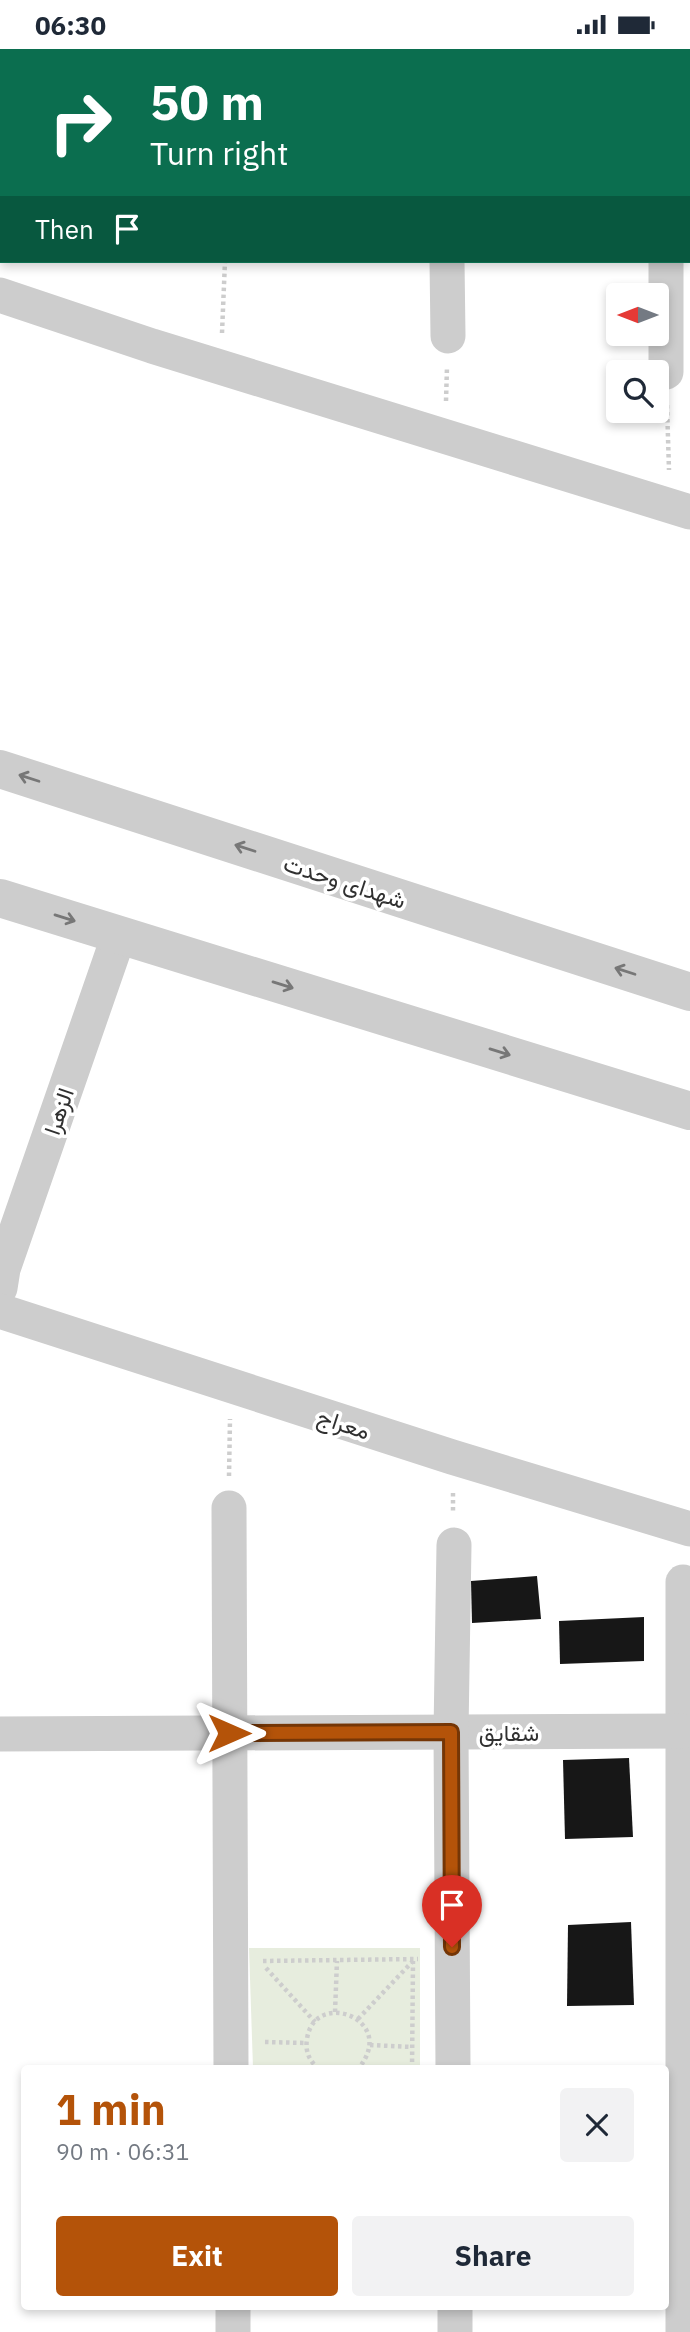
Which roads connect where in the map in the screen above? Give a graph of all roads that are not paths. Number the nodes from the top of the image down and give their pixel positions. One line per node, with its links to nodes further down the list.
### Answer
1 (447, 263): 4 (street)
2 (666, 263): 5 (street)
3 (0, 295): 6 (street)
4 (448, 336)
5 (666, 360)
6 (680, 509)
7 (0, 769): 10 (street, شهدای وحدت, one-way to 7)
8 (0, 898): 9 (street, one-way to 9)
9 (119, 935): 11 (street, one-way to 11); 12 (street, الزهرا)
10 (690, 992)
11 (690, 1111)
12 (0, 1288)
13 (0, 1311): 15 (street, معراج)
14 (229, 1509): 20 (street)
15 (690, 1529)
16 (454, 1545): 19 (street)
17 (682, 1582): 18 (street)
18 (682, 1731): 19 (street, شقایق); 28 (street)
19 (451, 1732): 20 (street, شقایق); 23 (street)
20 (229, 1733): 21 (street, شقایق); 22 (street)
21 (0, 1734)
22 (230, 2065)
23 (453, 2065)
24 (233, 2310): 26 (street)
25 (454, 2310): 27 (street)
26 (233, 2332)
27 (455, 2332)
28 (684, 2332)

